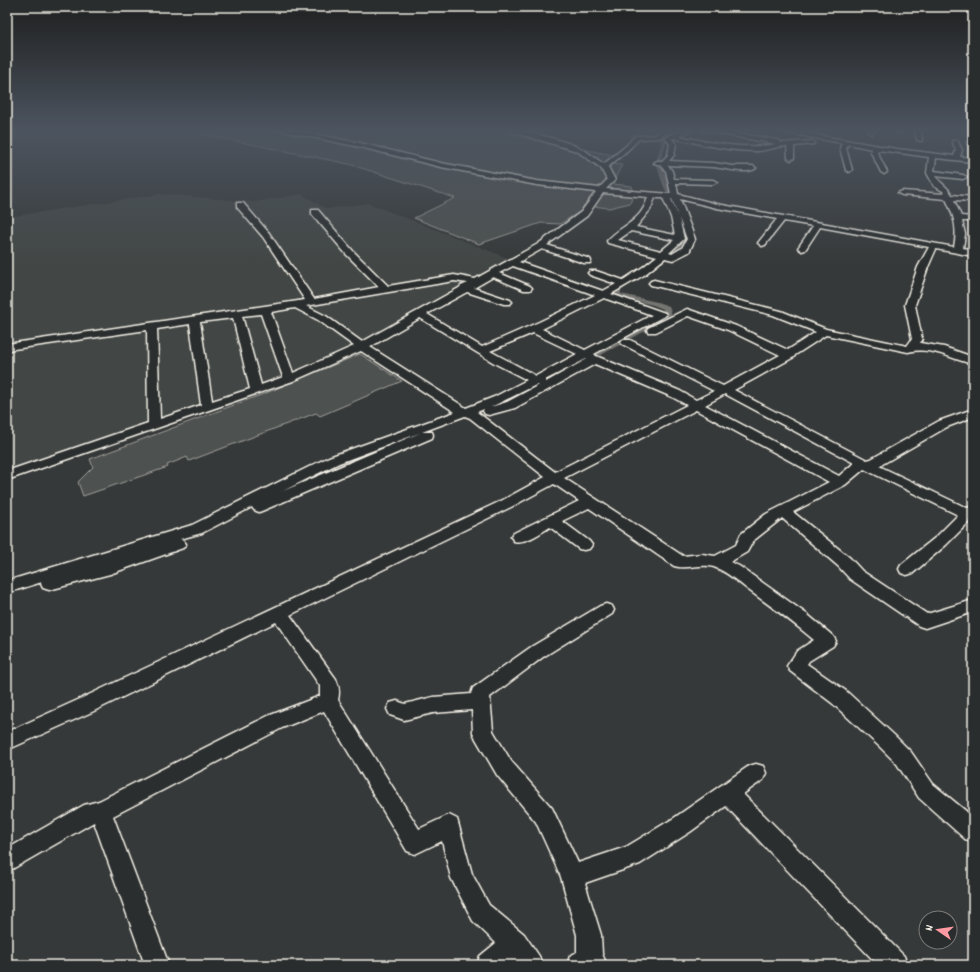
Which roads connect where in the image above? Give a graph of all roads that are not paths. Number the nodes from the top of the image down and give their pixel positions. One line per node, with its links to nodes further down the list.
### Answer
1 (496, 175): 9 (street)
2 (609, 175): 9 (street)
3 (669, 175): 7 (street)
4 (932, 175): 12 (street)
5 (949, 175): 6 (street)
6 (963, 177)
7 (671, 181): 8 (street); 14 (street)
8 (713, 182)
9 (601, 190): 13 (street); 26 (street)
10 (973, 191): 12 (street)
11 (902, 193): 12 (street)
12 (948, 194): 15 (street); 19 (street)
13 (652, 196): 14 (street); 22 (street)
14 (671, 196): 18 (street); 23 (street); 30 (street)
15 (973, 199)
16 (240, 205): 43 (street)
17 (315, 212): 40 (street)
18 (786, 216): 21 (street); 24 (street)
19 (957, 218): 20 (street); 28 (street)
20 (973, 219)
21 (818, 224): 25 (street); 27 (street)
22 (630, 228): 23 (street); 30 (street)
23 (680, 239): 30 (street)
24 (762, 243)
25 (934, 245): 28 (street); 57 (street)
26 (540, 246): 31 (street); 32 (street)
27 (802, 248)
28 (958, 250): 29 (street)
29 (973, 253)
30 (662, 255): 36 (street)
31 (587, 261)
32 (510, 262): 33 (street); 41 (street)
33 (491, 273): 35 (street); 39 (street)
34 (593, 273): 36 (street)
35 (476, 282): 38 (street); 40 (street)
36 (622, 283): 41 (street)
37 (654, 283): 53 (street)
38 (464, 288): 42 (street); 47 (street)
39 (527, 288)
40 (386, 289): 43 (street)
41 (604, 294): 48 (street); 52 (street)
42 (507, 302)
43 (312, 303): 44 (street)
44 (297, 305): 45 (street); 56 (street)
45 (265, 310): 46 (street); 62 (street)
46 (237, 314): 50 (street); 65 (street)
47 (420, 314): 56 (street); 58 (street)
48 (661, 315): 49 (street); 60 (street)
49 (673, 320): 54 (street); 59 (street)
50 (194, 321): 51 (street); 68 (street)
51 (152, 326): 55 (street); 71 (street)
52 (534, 329): 58 (street); 60 (street)
53 (824, 332): 57 (street); 59 (street)
54 (626, 342): 60 (street); 66 (street)
55 (7, 347)
56 (362, 347): 62 (street); 69 (street)
57 (912, 347): 61 (street)
58 (482, 351): 63 (street)
59 (790, 355): 66 (street)
60 (592, 358): 63 (street); 64 (street); 67 (street)
61 (973, 360)
62 (289, 378): 65 (street)
63 (534, 380): 64 (street); 69 (street)
64 (547, 385): 69 (street)
65 (256, 390): 68 (street)
66 (725, 391): 67 (street); 72 (street)
67 (698, 404): 74 (street); 75 (street)
68 (207, 407): 71 (street)
69 (469, 413): 74 (street); 84 (street); 85 (street)
70 (973, 413): 72 (street)
71 (154, 425): 73 (street)
72 (865, 464): 75 (street); 78 (street)
73 (7, 476)
74 (554, 478): 76 (street); 88 (street)
75 (840, 482): 77 (street)
76 (591, 502): 79 (street); 82 (street)
77 (783, 511): 82 (street); 86 (street)
78 (970, 512): 83 (street)
79 (551, 520): 80 (street); 81 (street)
80 (519, 537)
81 (584, 545)
82 (717, 562): 96 (street)
83 (907, 569)
84 (7, 587)
85 (7, 596)
86 (973, 606)
87 (606, 610): 90 (street)
88 (279, 613): 89 (street); 92 (street)
89 (328, 701): 95 (street); 99 (street)
90 (481, 701): 91 (street); 98 (street)
91 (397, 709)
92 (7, 741)
93 (756, 773): 94 (street)
94 (728, 794): 98 (street); 104 (street)
95 (101, 811): 97 (street); 101 (street)
96 (973, 831)
97 (7, 861)
98 (572, 876): 100 (street)
99 (516, 943): 102 (street); 103 (street)
100 (588, 963)
101 (157, 965)
102 (489, 965)
103 (530, 965)
104 (895, 965)

